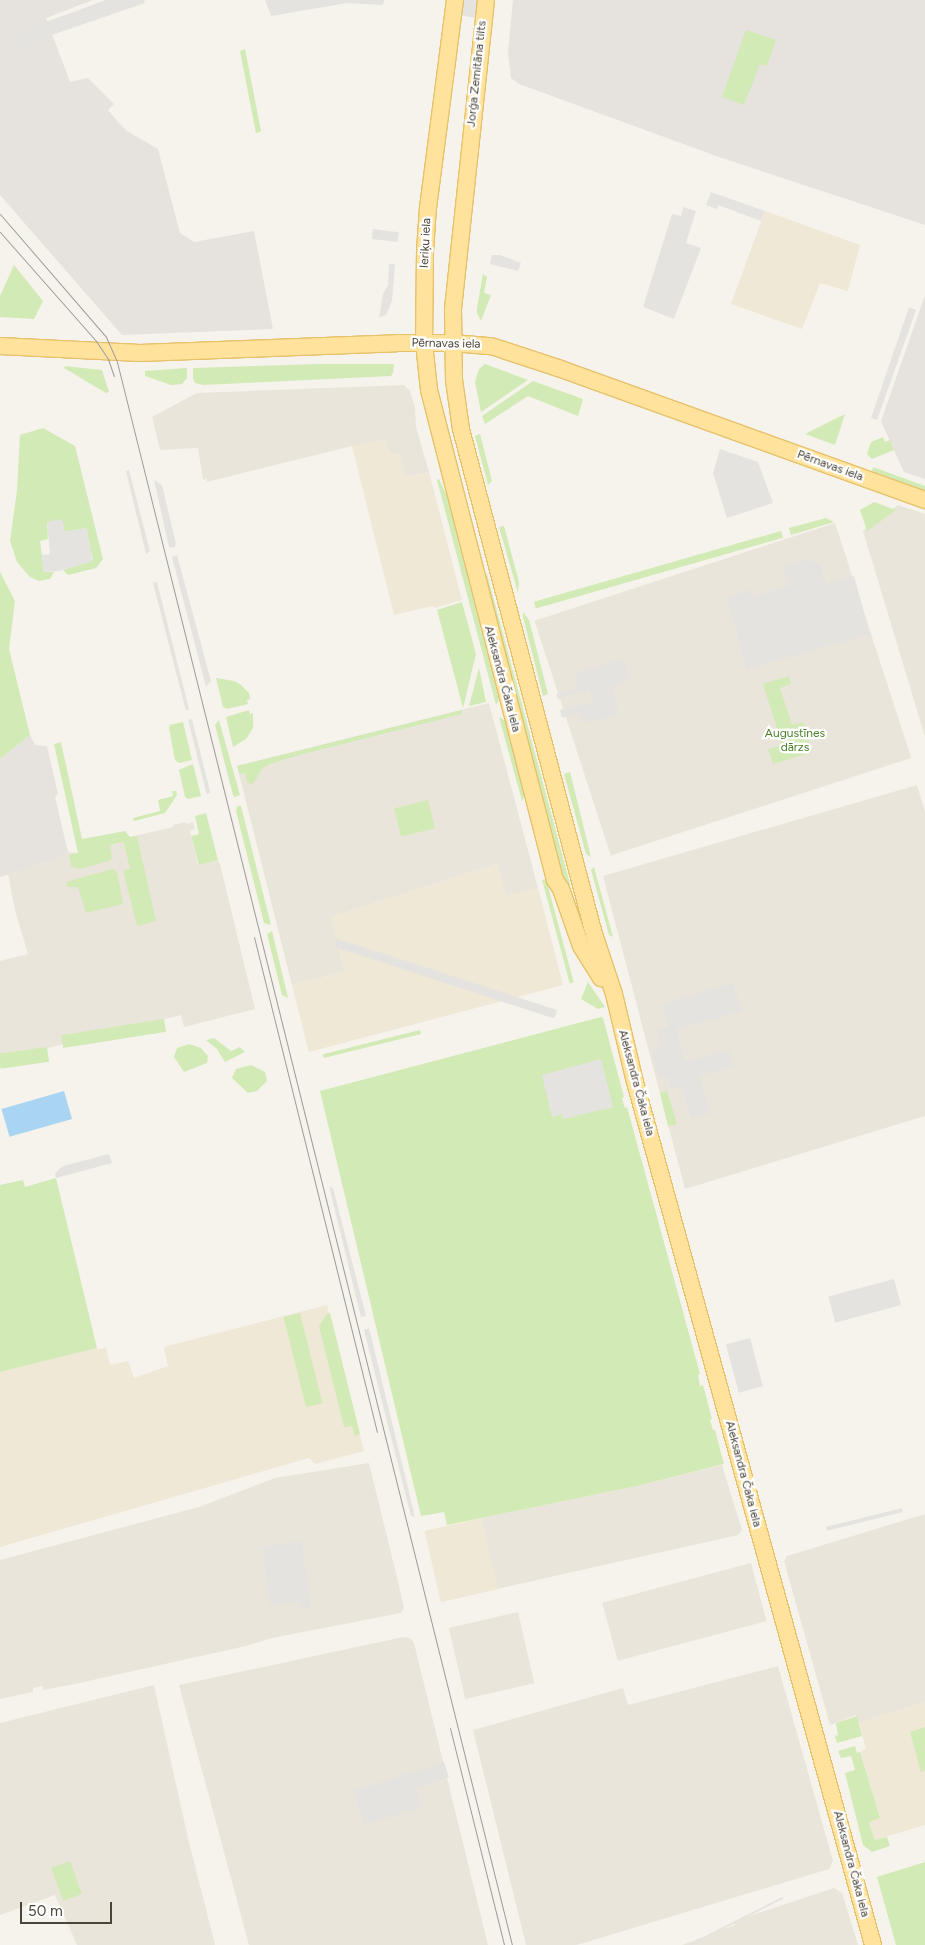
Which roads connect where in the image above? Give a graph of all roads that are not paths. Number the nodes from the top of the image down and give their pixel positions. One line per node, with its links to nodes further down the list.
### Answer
1 (455, 0): 3 (main road, Ieriķu iela)
2 (486, 0): 4 (main road, Jorģa Zemitāna tilts)
3 (424, 343): 4 (main road, Pērnavas iela); 5 (main road, Pērnavas iela); 7 (main road, Aleksandra Čaka iela)
4 (453, 343): 6 (main road, Pērnavas iela); 7 (main road, Aleksandra Čaka iela)
5 (0, 346)
6 (925, 500)
7 (614, 1002): 8 (main road, Aleksandra Čaka iela)
8 (873, 1945)

